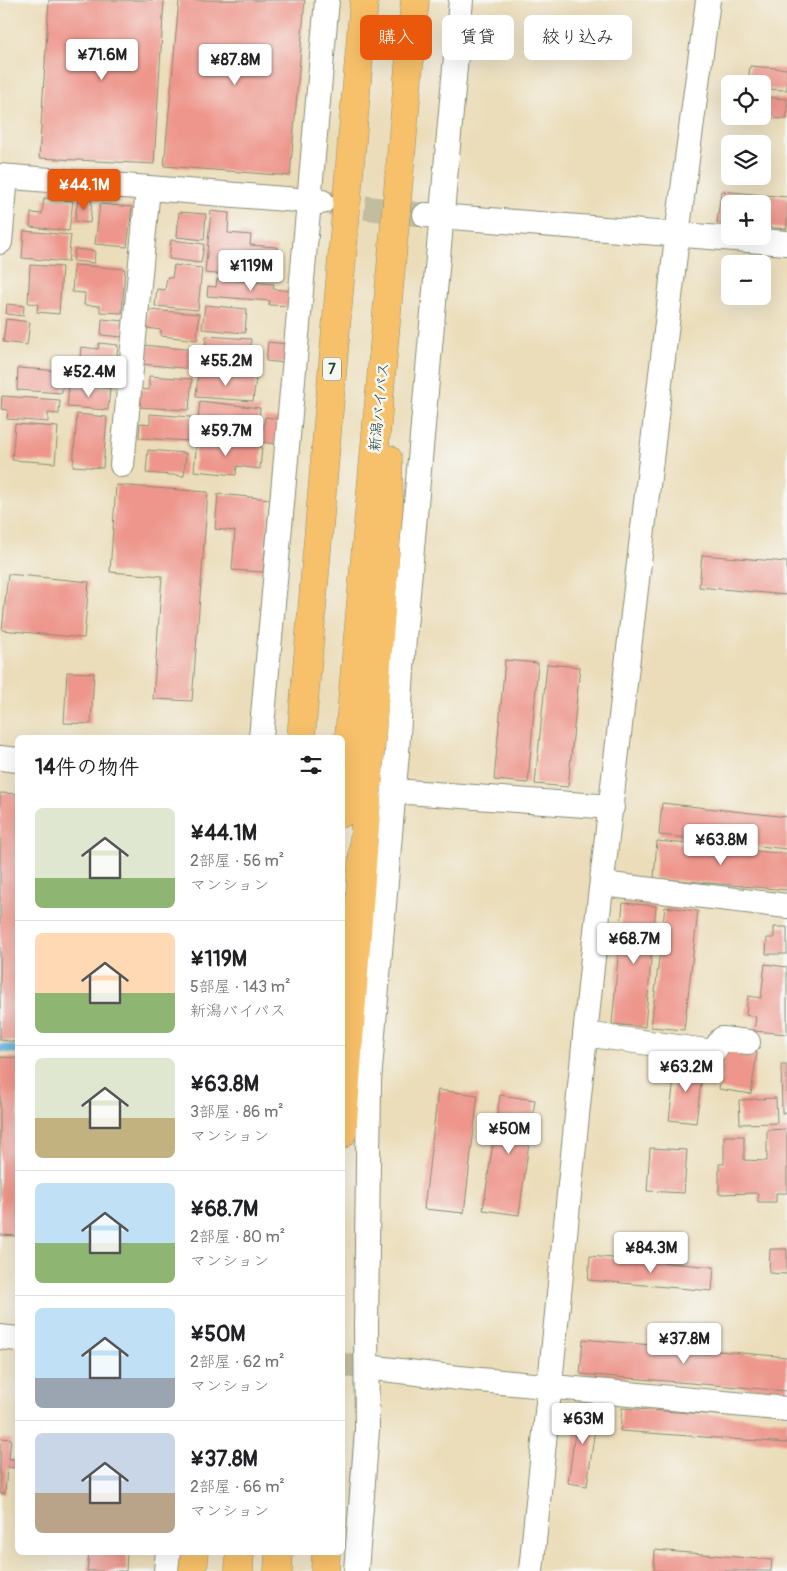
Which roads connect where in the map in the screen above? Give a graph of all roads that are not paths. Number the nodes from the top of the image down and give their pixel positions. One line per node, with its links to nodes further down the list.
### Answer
1 (328, 0): 8 (street)
2 (364, 0): 16 (highway, 7)
3 (415, 0): 13 (highway, 新潟バイパス)
4 (461, 0): 9 (street)
5 (708, 0): 10 (street)
6 (3, 176): 7 (street); 11 (street)
7 (148, 188): 8 (street); 14 (street)
8 (316, 201): 15 (street)
9 (432, 216): 10 (street); 20 (street)
10 (678, 235): 12 (street); 21 (street)
11 (0, 242)
12 (787, 244)
13 (385, 352): 19 (highway, 新潟バイパス); 26 (highway)
14 (122, 464)
15 (262, 735)
16 (301, 735)
17 (0, 758): 18 (street)
18 (15, 760)
19 (345, 778)
20 (394, 791): 21 (street); 29 (street)
21 (612, 807): 22 (street)
22 (602, 884): 23 (street); 24 (street)
23 (787, 906)
24 (584, 1034): 25 (street); 30 (street)
25 (748, 1042)
26 (345, 1094)
27 (0, 1337): 28 (street)
28 (15, 1339)
29 (367, 1367): 30 (street); 42 (street)
30 (550, 1386): 31 (street); 43 (street)
31 (787, 1409)
32 (168, 1555): 37 (street)
33 (195, 1555): 38 (highway)
34 (240, 1555): 39 (highway)
35 (279, 1555): 40 (highway)
36 (326, 1555): 41 (highway)
37 (166, 1571)
38 (193, 1571)
39 (239, 1571)
40 (278, 1571)
41 (325, 1571)
42 (356, 1571)
43 (531, 1571)

